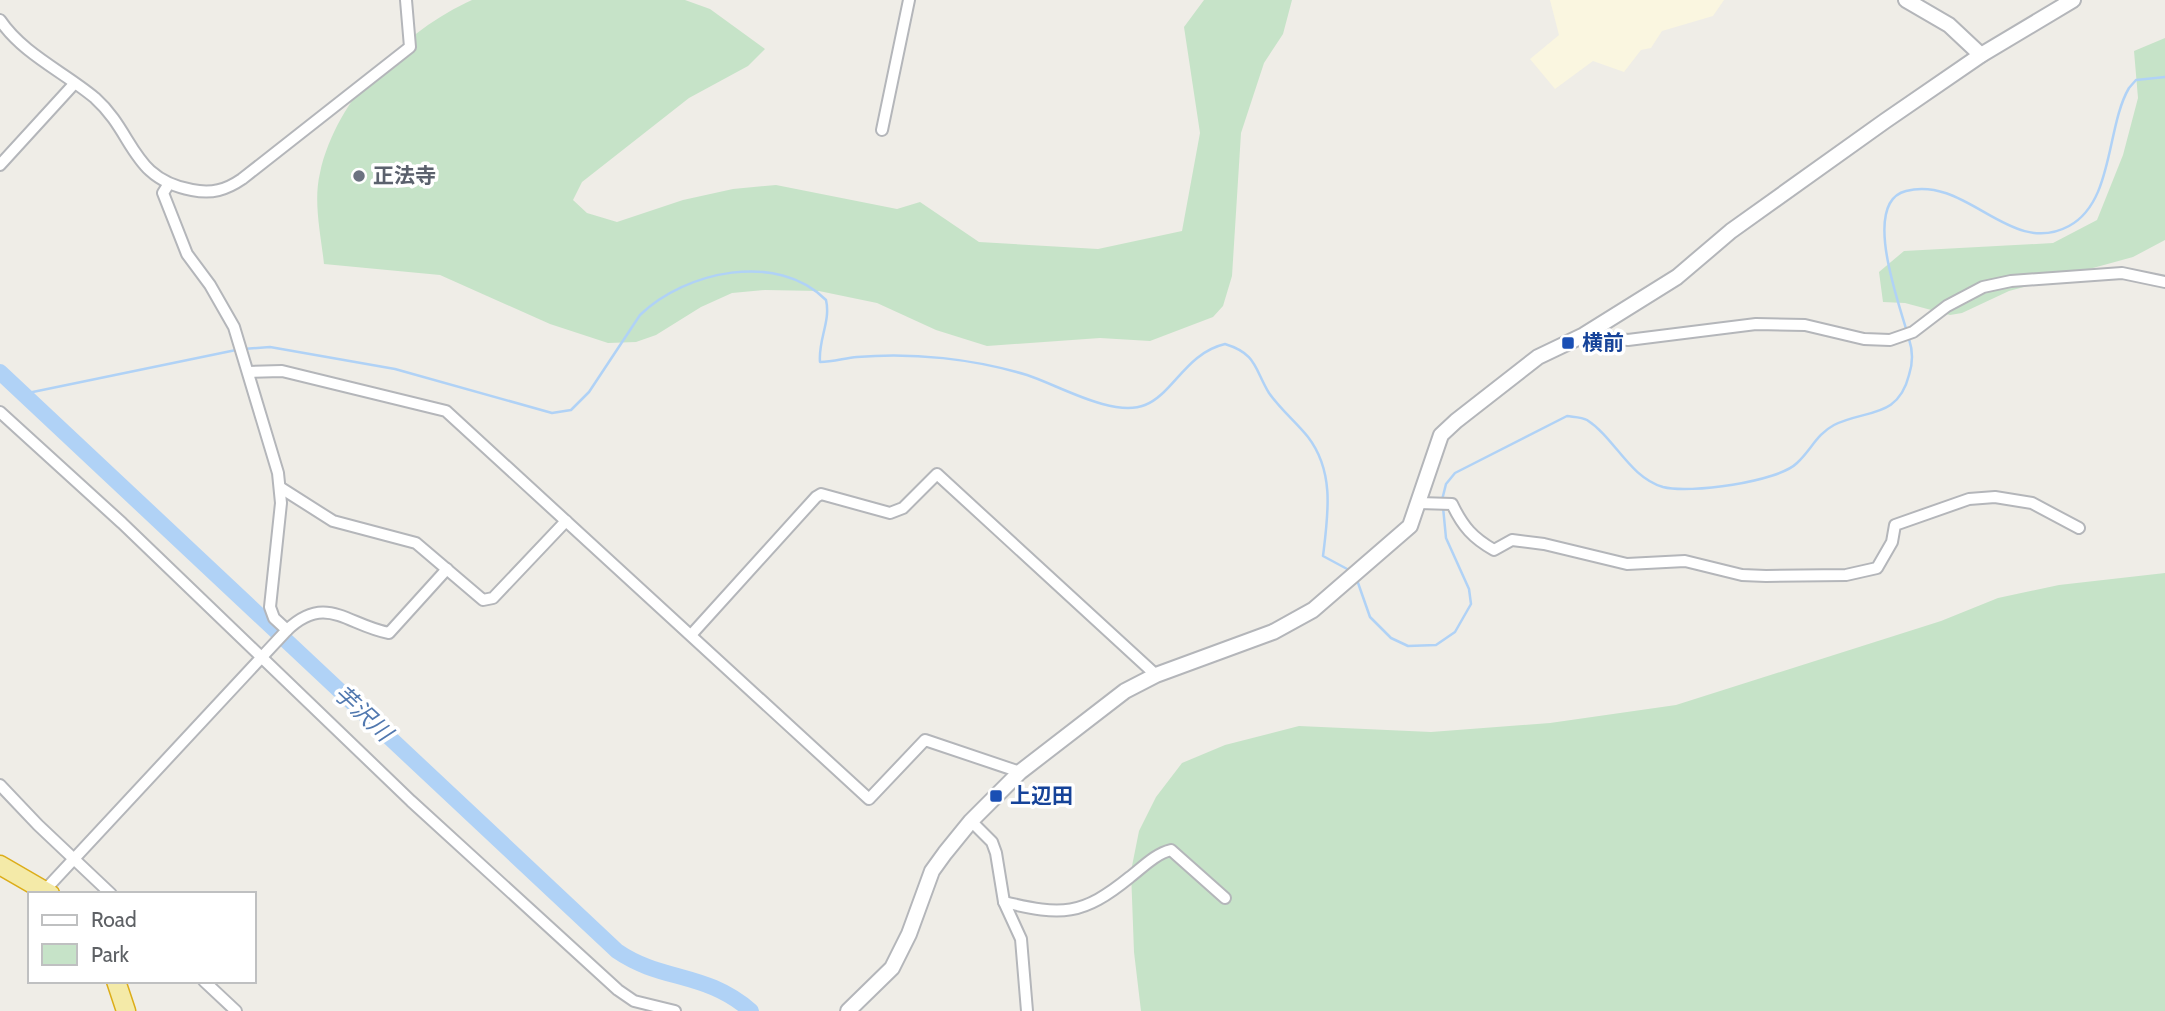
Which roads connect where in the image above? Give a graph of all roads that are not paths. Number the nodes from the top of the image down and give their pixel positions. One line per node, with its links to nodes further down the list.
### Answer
1 (406, 0): 10 (street)
2 (909, 0): 8 (street)
3 (1906, 0): 6 (street)
4 (2073, 0): 6 (street)
5 (0, 20): 7 (street)
6 (1981, 55): 12 (street)
7 (74, 84): 9 (street); 10 (street)
8 (882, 130)
9 (0, 165)
10 (168, 185): 13 (street)
11 (2165, 282): 12 (street)
12 (1584, 335): 16 (street)
13 (248, 371): 15 (street); 17 (street)
14 (0, 412): 22 (street)
15 (281, 488): 19 (street); 20 (street)
16 (1426, 504): 18 (street); 23 (street)
17 (566, 521): 19 (street); 21 (street)
18 (2079, 528)
19 (447, 569): 20 (street)
20 (286, 631): 22 (street)
21 (691, 635): 23 (street); 24 (street)
22 (262, 657): 27 (street); 37 (street)
23 (1156, 675): 24 (street)
24 (1020, 772): 26 (street)
25 (0, 785): 27 (street)
26 (971, 821): 32 (street); 38 (street)
27 (73, 858): 29 (street); 30 (street)
28 (0, 865): 29 (highway)
29 (48, 892)
30 (109, 892)
31 (1225, 898): 32 (street)
32 (1004, 902): 39 (street)
33 (117, 983): 35 (highway)
34 (206, 983): 36 (street)
35 (126, 1011)
36 (236, 1011)
37 (675, 1011)
38 (848, 1011)
39 (1027, 1011)

